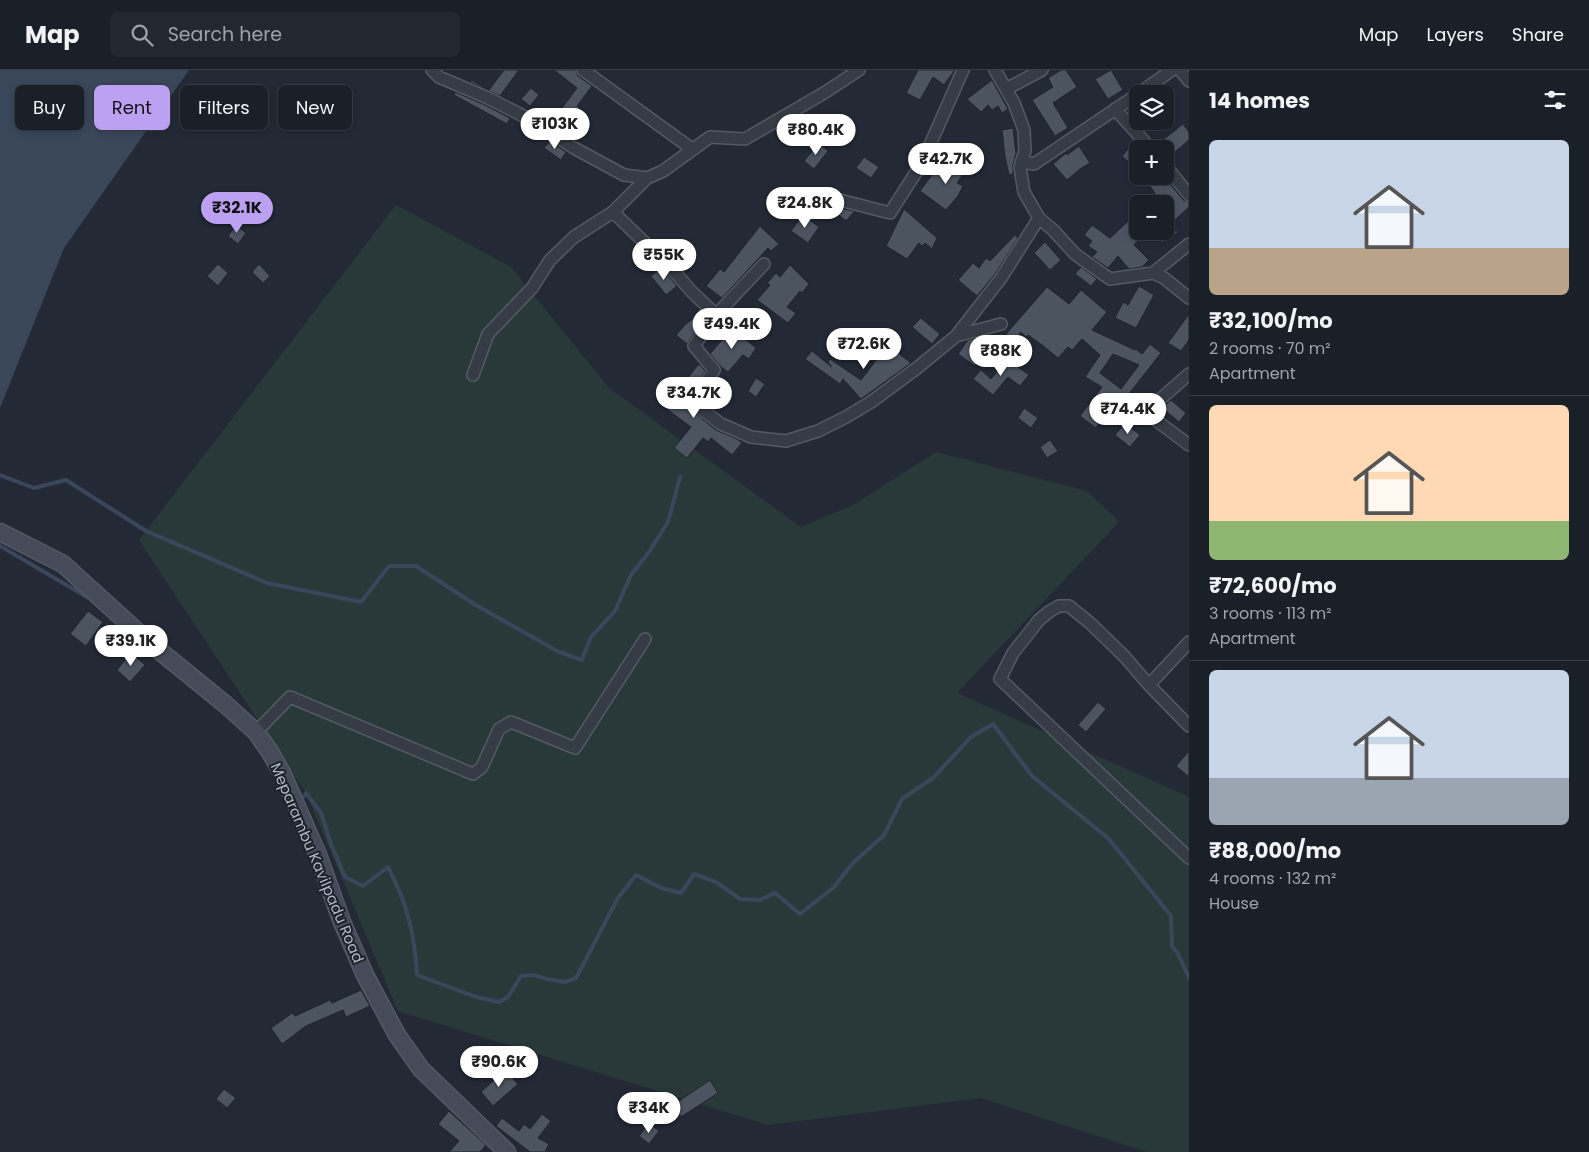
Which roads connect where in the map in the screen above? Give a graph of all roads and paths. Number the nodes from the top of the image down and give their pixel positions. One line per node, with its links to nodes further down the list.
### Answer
1 (432, 70): 18 (street)
2 (583, 70): 15 (street)
3 (860, 70): 15 (street)
4 (962, 70): 20 (street)
5 (995, 70): 11 (street)
6 (1042, 70): 11 (street)
7 (1172, 70): 10 (street)
8 (1180, 70): 9 (street)
9 (1189, 81)
10 (1151, 85)
11 (1006, 89): 16 (street)
12 (1129, 100): 13 (street)
13 (1115, 109): 14 (street); 16 (street)
14 (1143, 140)
15 (692, 149): 18 (street)
16 (1023, 156): 22 (street)
17 (1174, 176): 19 (street)
18 (647, 178): 21 (street)
19 (1189, 195)
20 (828, 197)
21 (613, 212): 27 (street); 31 (street)
22 (1039, 218): 25 (street); 29 (street)
23 (1189, 244): 25 (street)
24 (764, 264): 27 (street)
25 (1153, 273): 26 (street)
26 (1189, 298)
27 (716, 315): 29 (street)
28 (1001, 324): 29 (street)
29 (956, 336)
30 (1189, 374): 32 (street)
31 (473, 375)
32 (1189, 445)
33 (0, 532): 38 (main road, Meparambu Kavilpadu Road)
34 (645, 639): 38 (street)
35 (1189, 642): 36 (street)
36 (1150, 685): 37 (street); 39 (street)
37 (1189, 726)
38 (256, 732): 40 (main road, Meparambu Kavilpadu Road)
39 (1189, 858)
40 (507, 1152)

